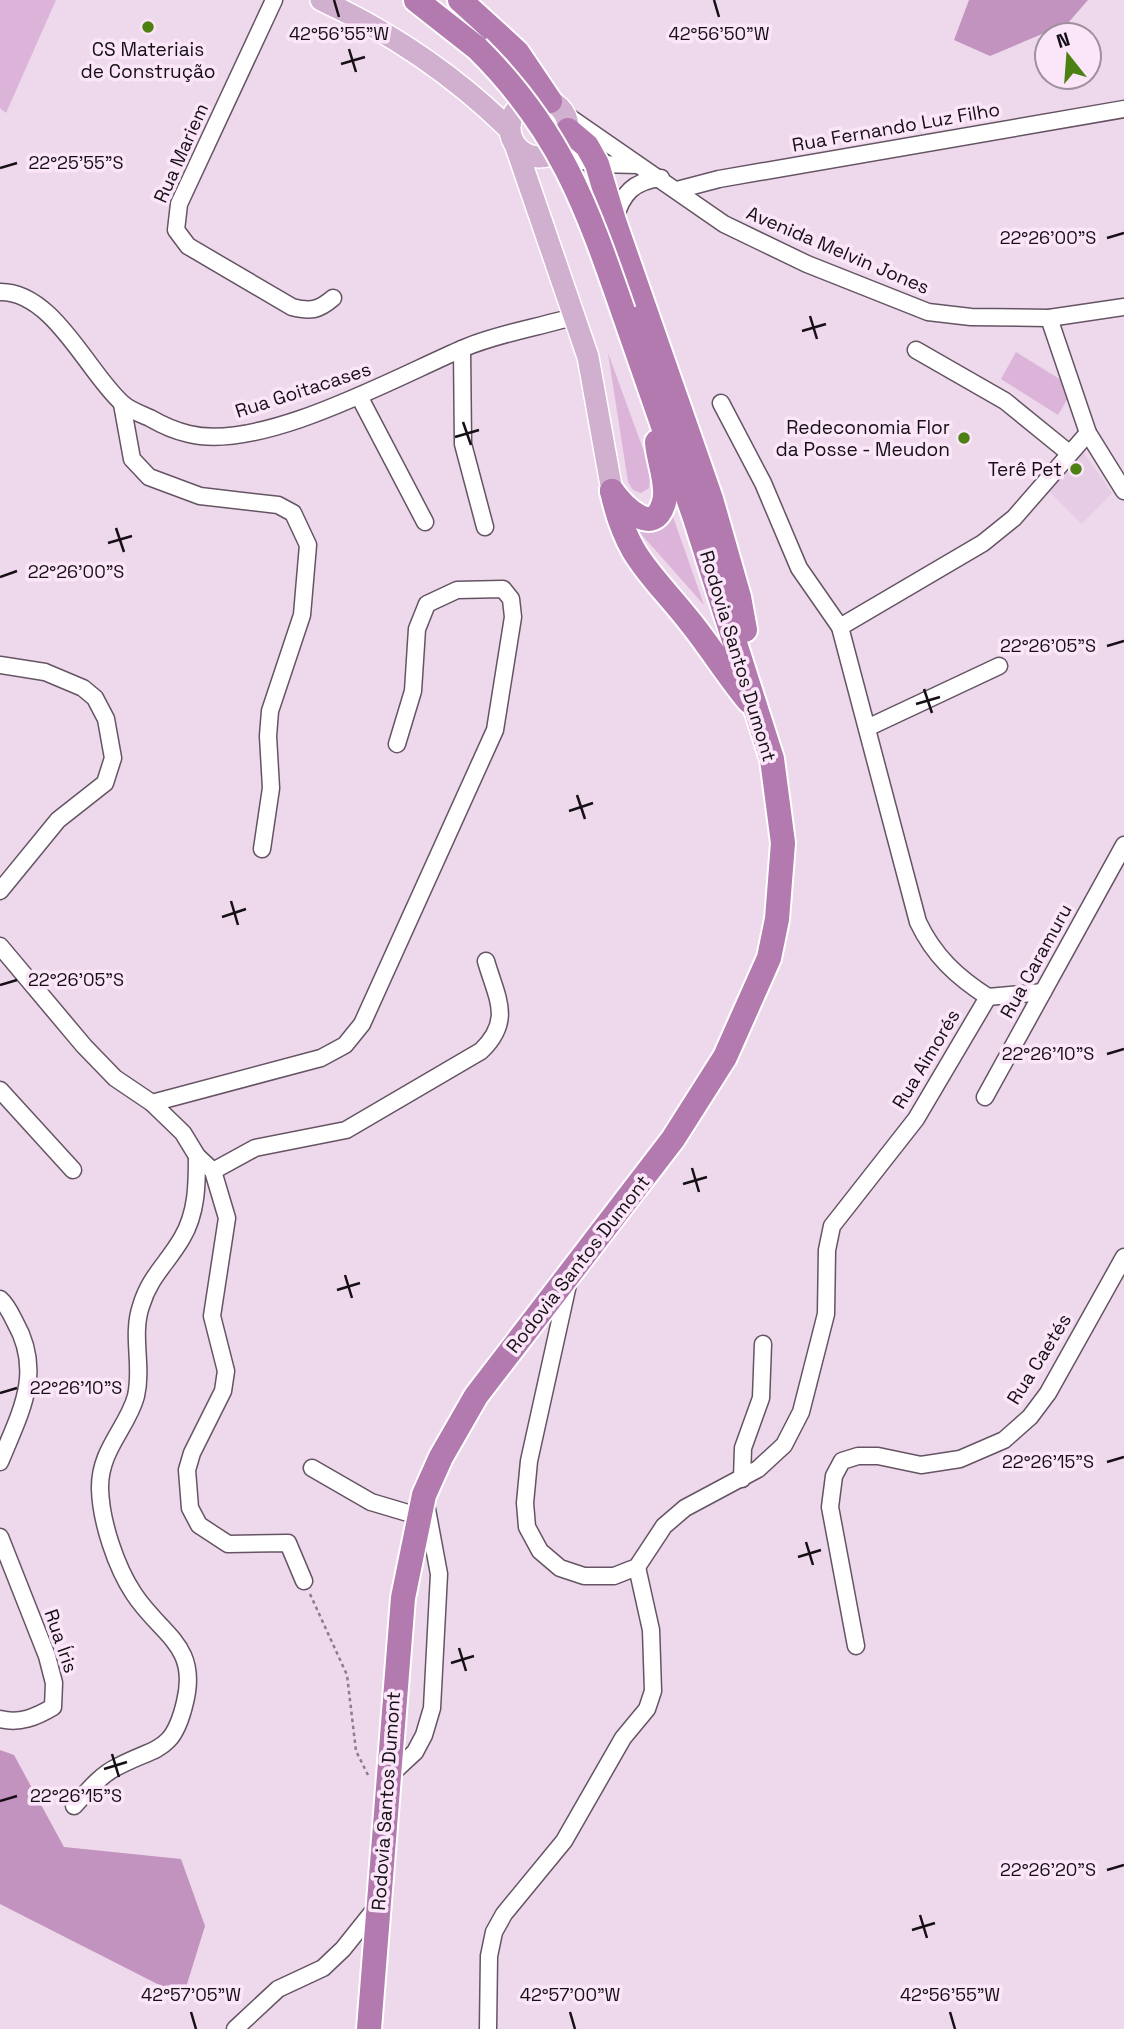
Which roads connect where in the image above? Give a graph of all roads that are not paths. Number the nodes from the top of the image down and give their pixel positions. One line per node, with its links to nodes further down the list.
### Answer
1 (274, 0): 14 (street, Rua Mariem)
2 (321, 0): 7 (main road)
3 (460, 0): 6 (highway)
4 (421, 3): 23 (highway, bridge)
5 (1124, 109): 11 (street, Rua Fernando Luz Filho)
6 (561, 115): 7 (main road); 7 (main road); 8 (highway); 9 (street, Avenida Melvin Jones)
7 (525, 140): 8 (street); 16 (main road)
8 (597, 164): 9 (street); 12 (highway)
9 (638, 165): 10 (street, Avenida Melvin Jones)
10 (661, 178): 11 (street, Avenida Melvin Jones); 12 (street)
11 (677, 190): 17 (street, Avenida Melvin Jones)
12 (614, 221): 33 (highway)
13 (0, 292): 22 (street, Rua Goitacases)
14 (333, 298)
15 (1124, 307): 17 (street, Avenida Melvin Jones)
16 (576, 316): 18 (street, Rua Goitacases); 26 (main road)
17 (1049, 318): 24 (street)
18 (462, 349): 20 (street, Rua Goitacases); 29 (street)
19 (916, 350): 25 (street)
20 (360, 398): 22 (street, Rua Goitacases); 28 (street)
21 (721, 403): 30 (street)
22 (122, 404): 37 (street)
23 (656, 408): 26 (highway); 33 (highway, Rodovia Santos Dumont)
24 (1088, 433): 25 (street); 27 (street)
25 (1069, 453): 30 (street)
26 (612, 491): 33 (highway)
27 (1124, 491)
28 (425, 522)
29 (485, 527)
30 (840, 627): 34 (street)
31 (0, 665): 38 (street)
32 (999, 666): 34 (street)
33 (759, 713): 50 (highway, Rodovia Santos Dumont)
34 (867, 728): 42 (street)
35 (397, 744): 45 (street)
36 (1124, 845): 41 (street, Rua Caramuru)
37 (262, 849)
38 (0, 891)
39 (0, 946): 45 (street)
40 (486, 961): 48 (street)
41 (1043, 992): 42 (street); 44 (street, Rua Caramuru)
42 (988, 998): 55 (street, Rua Aimorés)
43 (0, 1090): 47 (street)
44 (985, 1097)
45 (152, 1103): 46 (street)
46 (197, 1156): 48 (street); 63 (street)
47 (73, 1170)
48 (212, 1171): 59 (street)
49 (1124, 1257): 60 (street, Rua Caetés)
50 (569, 1278): 56 (highway, Rodovia Santos Dumont); 58 (street)
51 (0, 1299): 53 (street)
52 (763, 1344): 55 (street)
53 (0, 1462)
54 (312, 1468): 56 (street)
55 (742, 1479): 58 (street, Rua Aimorés)
56 (421, 1506): 62 (highway, Rodovia Santos Dumont); 62 (street)
57 (0, 1537): 61 (street, Rua Íris)
58 (637, 1567): 67 (street)
59 (304, 1581)
60 (856, 1646)
61 (0, 1719)
62 (386, 1786): 64 (highway, Rodovia Santos Dumont)
63 (74, 1806)
64 (379, 1905): 65 (street); 66 (highway, Rodovia Santos Dumont)
65 (235, 2029)
66 (369, 2029)
67 (488, 2029)

